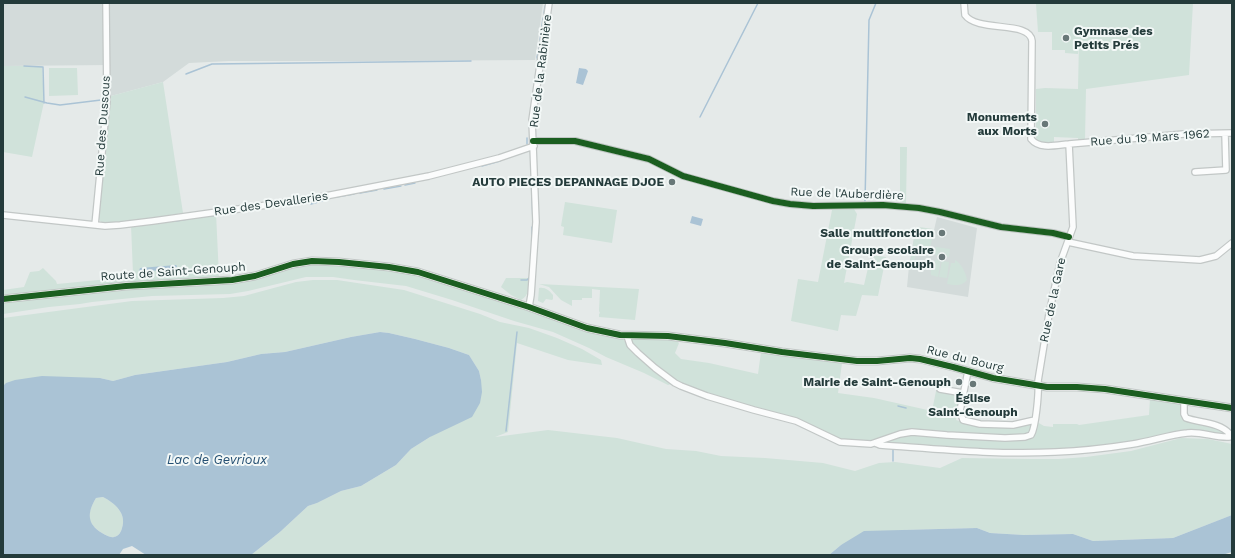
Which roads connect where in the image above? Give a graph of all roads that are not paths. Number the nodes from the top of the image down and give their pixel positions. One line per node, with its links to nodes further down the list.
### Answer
1 (106, 3): 10 (street, Rue des Dussous)
2 (549, 3): 6 (street, Rue de la Rabinière)
3 (964, 3): 7 (street, Rue du 19 Mars 1962)
4 (1232, 133): 5 (street, Rue du 19 Mars 1962)
5 (1225, 134): 7 (street, Rue du 19 Mars 1962); 8 (street)
6 (534, 144): 10 (street, Rue des Devalleries); 11 (street, Rue de l'Auberdière); 14 (street, Rue de la Rabinière)
7 (1069, 144): 11 (street)
8 (1195, 172)
9 (3, 215): 10 (street, Rue des Devalleries)
10 (95, 225)
11 (1068, 240): 12 (street, Rue de la Gare); 17 (street, Rue de la Gare)
12 (1232, 243)
13 (3, 299): 14 (street, Route de Saint-Genouph)
14 (529, 307): 15 (street, Route de Saint-Genouph)
15 (627, 336): 16 (street, Rue du Bourg); 24 (street)
16 (968, 371): 17 (street, Rue du Bourg); 19 (street)
17 (1039, 386): 20 (street, Rue du Bourg); 22 (street, Rue de la Gare)
18 (940, 389): 19 (street)
19 (963, 393): 22 (street)
20 (1184, 401): 21 (street, Rue du Bourg); 23 (street)
21 (1232, 408)
22 (1035, 420): 24 (street, Rue de la Gare)
23 (1231, 436): 24 (street)
24 (875, 443)

